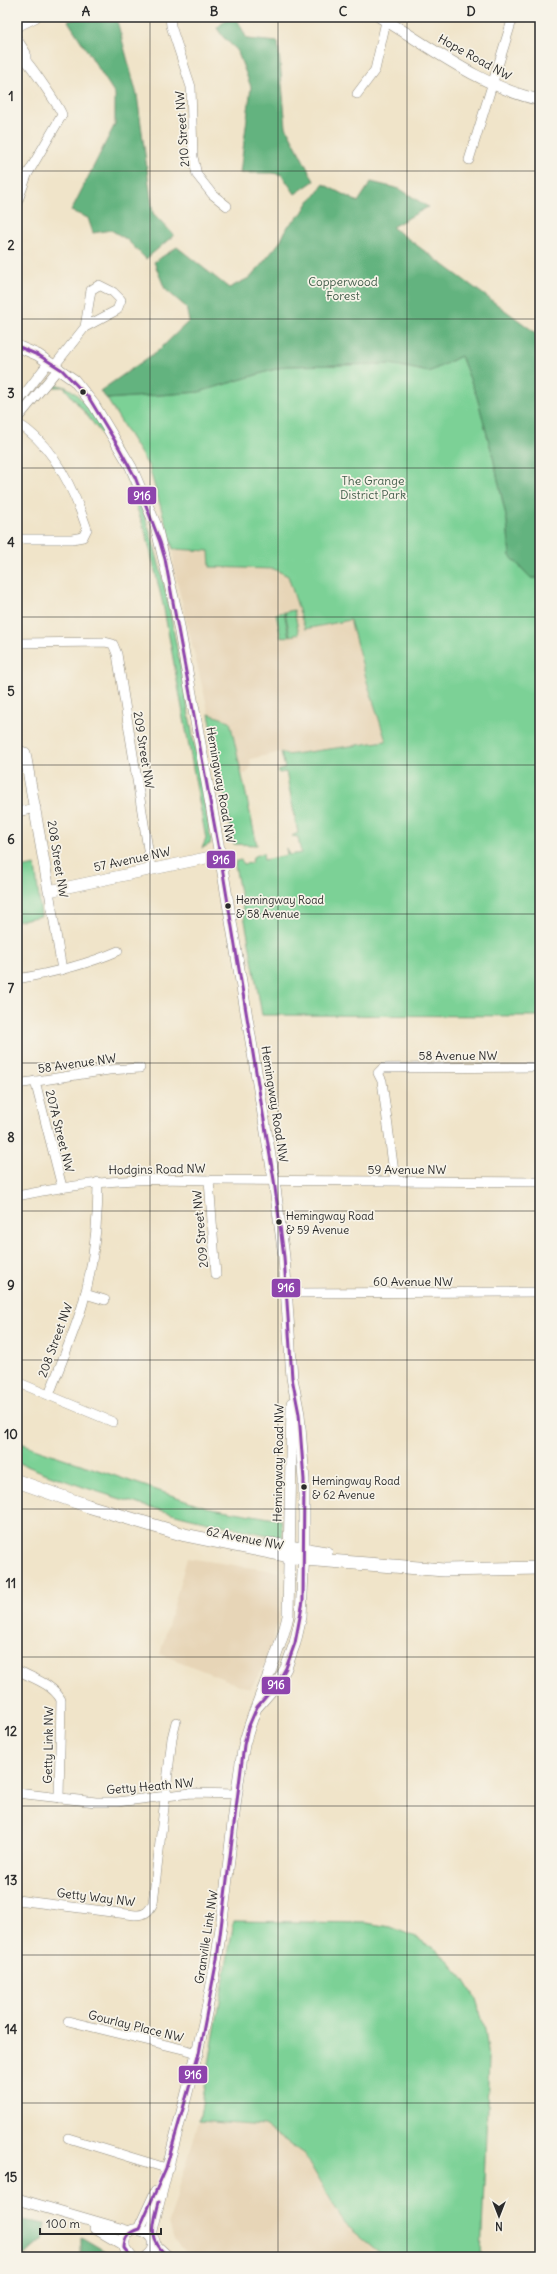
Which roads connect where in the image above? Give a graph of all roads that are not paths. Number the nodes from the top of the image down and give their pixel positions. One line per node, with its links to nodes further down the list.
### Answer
1 (35, 17): 5 (street)
2 (170, 17): 14 (street, 210 Street NW)
3 (513, 17): 9 (street)
4 (384, 18): 9 (street, Hope Road NW); 10 (street)
5 (17, 26)
6 (17, 39): 8 (street)
7 (17, 54): 8 (street)
8 (26, 61): 13 (street)
9 (492, 84): 11 (street, Hope Road NW); 12 (street)
10 (357, 94)
11 (540, 100)
12 (469, 160)
13 (17, 203)
14 (227, 206)
15 (86, 327): 15 (street); 17 (street)
16 (17, 346): 17 (street, Hemingway Road NW)
17 (54, 365): 18 (street); 19 (street); 26 (street, Hemingway Road NW)
18 (17, 404)
19 (17, 419)
20 (17, 422): 21 (street)
21 (17, 538)
22 (17, 643): 27 (street, 209 Street NW)
23 (21, 752): 24 (street, 208 Street NW)
24 (36, 808): 25 (street); 28 (street, 208 Street NW)
25 (17, 812)
26 (220, 854): 27 (street, 57 Avenue NW); 37 (street, Hemingway Road NW)
27 (151, 868): 28 (street, 57 Avenue NW)
28 (49, 891): 30 (street, 208 Street NW)
29 (118, 950): 30 (street)
30 (62, 970): 31 (street)
31 (17, 979)
32 (540, 1067): 38 (street, 58 Avenue NW)
33 (140, 1068): 34 (street, 58 Avenue NW)
34 (35, 1081): 35 (street, 58 Avenue NW); 41 (street, 207A Street NW)
35 (17, 1084)
36 (209, 1180): 37 (street, Hodgins Road NW); 39 (street, Hodgins Road NW); 43 (street, 209 Street NW)
37 (274, 1180): 38 (street, 59 Avenue NW); 45 (street, Hemingway Road NW)
38 (395, 1180): 40 (street, 59 Avenue NW)
39 (98, 1182): 41 (street, Hodgins Road NW); 46 (street, 208 Street NW)
40 (540, 1182)
41 (62, 1187): 42 (street, Hodgins Road NW)
42 (17, 1196)
43 (216, 1275)
44 (540, 1292): 45 (street, 60 Avenue NW)
45 (286, 1293): 48 (street, Hemingway Road NW)
46 (85, 1294): 47 (street, 208 Street NW); 50 (street, 208 Street NW)
47 (105, 1300)
48 (292, 1378): 54 (street, Hemingway Road NW); 55 (street, Hemingway Road NW)
49 (17, 1382): 50 (street)
50 (49, 1395): 51 (street)
51 (113, 1422)
52 (17, 1471): 54 (main road, 62 Avenue NW)
53 (17, 1481): 54 (main road, 62 Avenue NW)
54 (290, 1552): 55 (main road, 62 Avenue NW); 58 (street, Granville Link NW)
55 (304, 1555): 56 (main road, 62 Avenue NW); 58 (street, Granville Link NW)
56 (540, 1568)
57 (17, 1670): 63 (street, Getty Link NW)
58 (257, 1707): 61 (street, Granville Link NW)
59 (176, 1722): 62 (street)
60 (17, 1793): 63 (street, Getty Heath NW)
61 (237, 1794): 62 (street, Getty Heath NW); 66 (street, Granville Link NW)
62 (166, 1795): 63 (street, Getty Heath NW); 64 (street, Getty Way NW)
63 (60, 1798)
64 (17, 1900)
65 (68, 2021): 66 (street, Gourlay Place NW)
66 (198, 2053): 68 (street, Granville Link NW)
67 (68, 2138): 68 (street)
68 (166, 2168): 71 (street, Granville Link NW); 72 (street, Granville Link NW)
69 (17, 2199): 70 (street)
70 (56, 2210): 71 (street); 73 (street)
71 (135, 2230): 72 (street); 73 (street, Granville Link NW)
72 (152, 2239): 75 (street, Granville Link NW); 76 (street)
73 (124, 2245): 74 (street)
74 (131, 2257)
75 (147, 2257)
76 (168, 2257)

